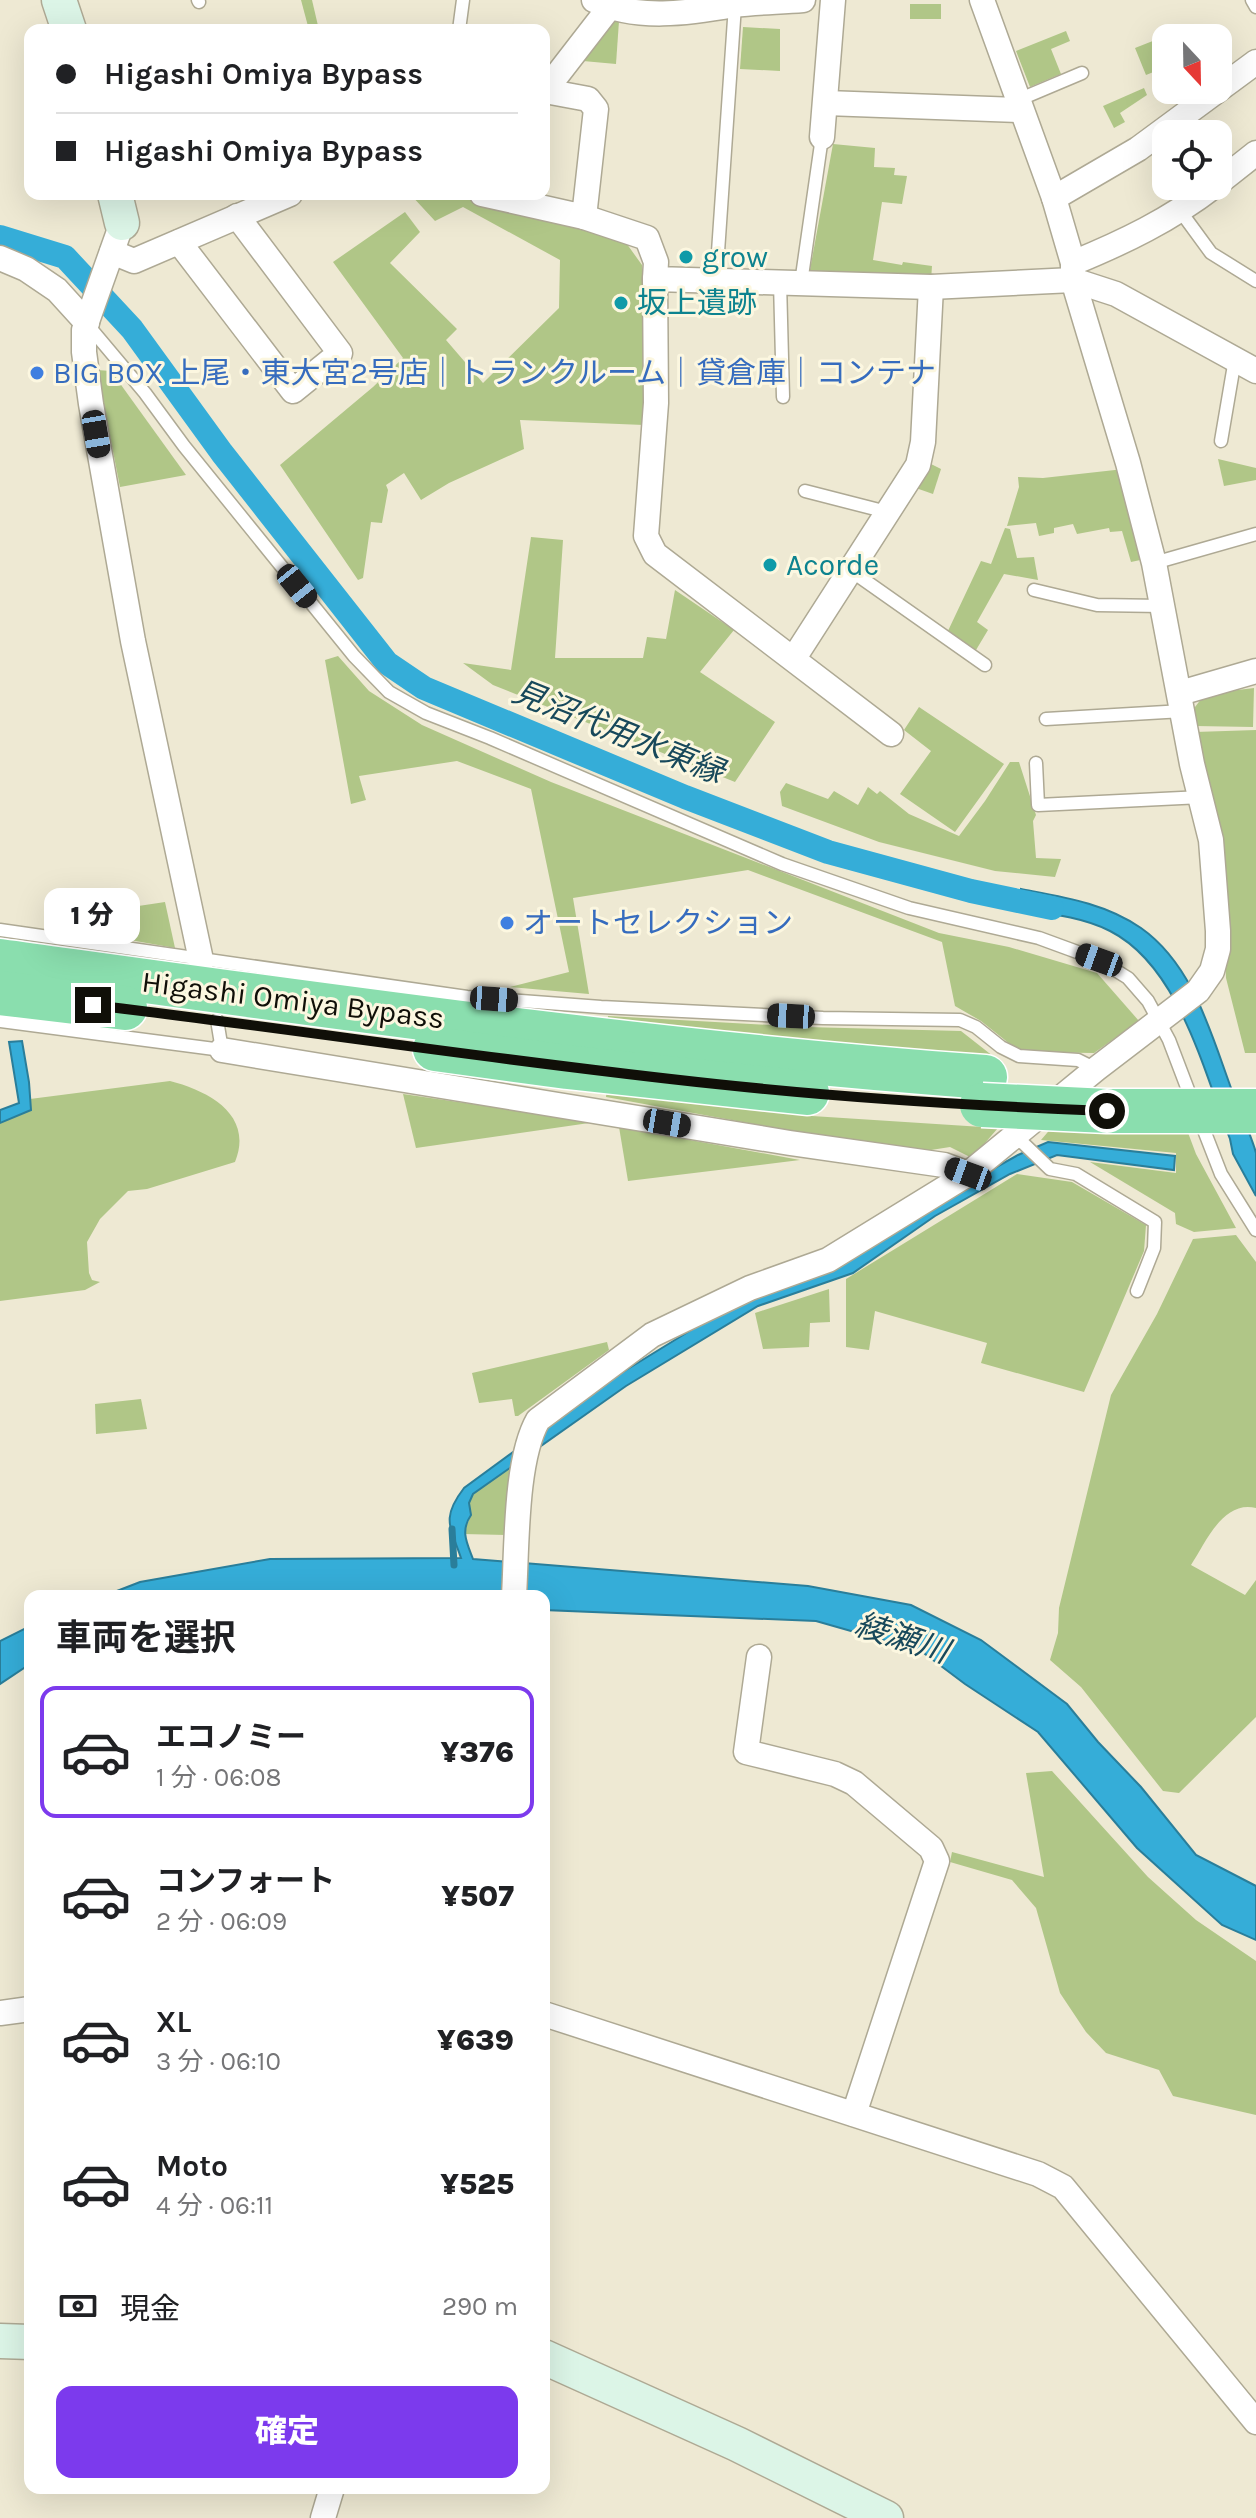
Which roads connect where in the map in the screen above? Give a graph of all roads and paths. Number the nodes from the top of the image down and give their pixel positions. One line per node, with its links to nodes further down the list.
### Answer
1 (59, 0): 10 (street)
2 (463, 0): 11 (lane)
3 (803, 0): 8 (street)
4 (833, 0): 16 (street)
5 (982, 0): 17 (street)
6 (1252, 0): 9 (lane)
7 (602, 4): 8 (street); 14 (street)
8 (735, 5): 33 (lane)
9 (1256, 7)
10 (67, 24)
11 (460, 24)
12 (1256, 62): 21 (street)
13 (1082, 73): 17 (lane)
14 (550, 84)
15 (550, 93): 27 (street)
16 (826, 103): 17 (street); 18 (street)
17 (1020, 105): 21 (street)
18 (822, 137): 35 (lane)
19 (1256, 153): 20 (street)
20 (1232, 172)
21 (1054, 198): 31 (street)
22 (276, 200): 26 (street)
23 (509, 200): 27 (street)
24 (1196, 200): 25 (street)
25 (1181, 212): 31 (street); 34 (lane)
26 (237, 216): 29 (street); 29 (street)
27 (584, 217): 32 (street)
28 (114, 233): 29 (street); 37 (street)
29 (179, 242)
30 (0, 258): 37 (street)
31 (1073, 271): 36 (street); 38 (street); 44 (street)
32 (655, 279): 33 (street); 48 (street)
33 (716, 281): 35 (street)
34 (1256, 281)
35 (791, 282): 36 (street); 39 (lane)
36 (931, 287): 42 (street)
37 (87, 323): 59 (street); 60 (lane)
38 (1245, 365): 40 (lane)
39 (783, 397)
40 (1221, 441)
41 (805, 491): 42 (lane)
42 (887, 512): 45 (street)
43 (1256, 534): 44 (lane)
44 (1154, 563): 47 (street)
45 (850, 570): 48 (street); 49 (lane)
46 (1034, 590): 47 (lane)
47 (1162, 606): 51 (street)
48 (794, 658): 53 (street)
49 (985, 665)
50 (1256, 671): 51 (street)
51 (1181, 702): 52 (lane); 55 (street)
52 (1046, 719)
53 (891, 734)
54 (1036, 763): 55 (lane)
55 (1202, 797): 60 (street)
56 (0, 930): 59 (lane)
57 (0, 961): 59 (highway, Higashi Omiya Bypass)
58 (0, 993): 59 (highway, Higashi Omiya Bypass)
59 (209, 1005): 61 (lane); 62 (lane); 64 (highway, Higashi Omiya Bypass); 67 (street)
60 (1164, 1016): 62 (street); 68 (lane)
61 (0, 1021)
62 (1096, 1069): 66 (street)
63 (1256, 1083): 64 (highway, Higashi Omiya Bypass)
64 (983, 1091): 65 (highway, Higashi Omiya Bypass, bridge)
65 (1256, 1111)
66 (1017, 1141): 67 (street); 69 (lane)
67 (968, 1174): 70 (street)
68 (1256, 1230)
69 (1137, 1291)
70 (514, 1590)
71 (759, 1657): 75 (street)
72 (24, 2010): 73 (street)
73 (0, 2013)
74 (550, 2016): 75 (street)
75 (854, 2114): 79 (street)
76 (0, 2341): 77 (street)
77 (24, 2342)
78 (550, 2360): 82 (street)
79 (1256, 2422)
80 (330, 2494): 81 (street)
81 (323, 2518)
82 (886, 2518)

